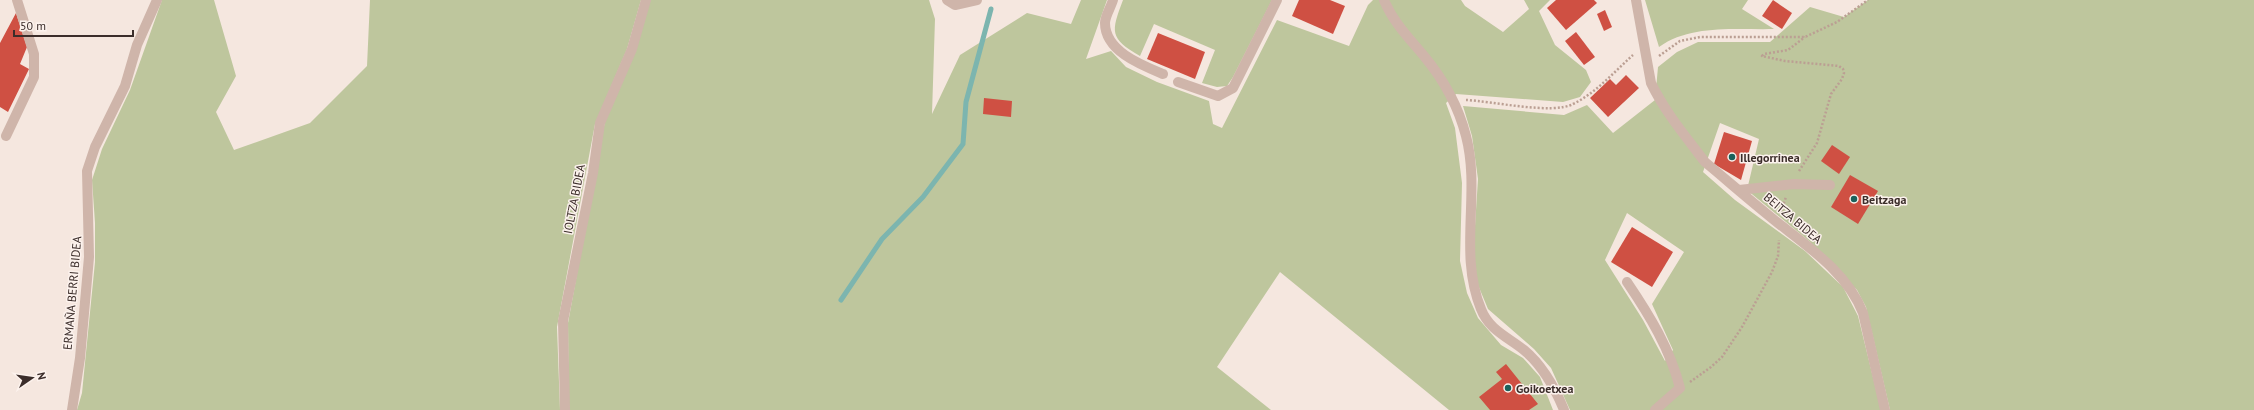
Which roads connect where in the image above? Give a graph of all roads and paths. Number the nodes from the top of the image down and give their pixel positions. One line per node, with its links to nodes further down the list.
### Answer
1 (17, 0): 17 (street)
2 (157, 0): 24 (street, ERMAÑA BERRI BIDEA)
3 (646, 0): 25 (street, IOLTZA BIDEA)
4 (947, 0): 5 (street)
5 (977, 0)
6 (1113, 0): 14 (street)
7 (1277, 0): 15 (street)
8 (1384, 0): 16 (street)
9 (1636, 0): 12 (street, BEITZA BIDEA)
10 (1868, 0): 11 (path)
11 (1805, 37): 13 (path); 18 (path)
12 (1645, 44): 13 (street, BEITZA BIDEA); 16 (path)
13 (1649, 67): 20 (street, BEITZA BIDEA)
14 (1162, 74)
15 (1178, 82)
16 (1454, 100): 26 (street)
17 (6, 136)
18 (1794, 184): 19 (street); 20 (street); 21 (path)
19 (1830, 185)
20 (1739, 190): 21 (street, BEITZA BIDEA)
21 (1779, 223): 23 (path); 28 (street, BEITZA BIDEA)
22 (1627, 282): 23 (street)
23 (1680, 388): 27 (street)
24 (72, 410)
25 (565, 410)
26 (1564, 410)
27 (1655, 410)
28 (1885, 410)

